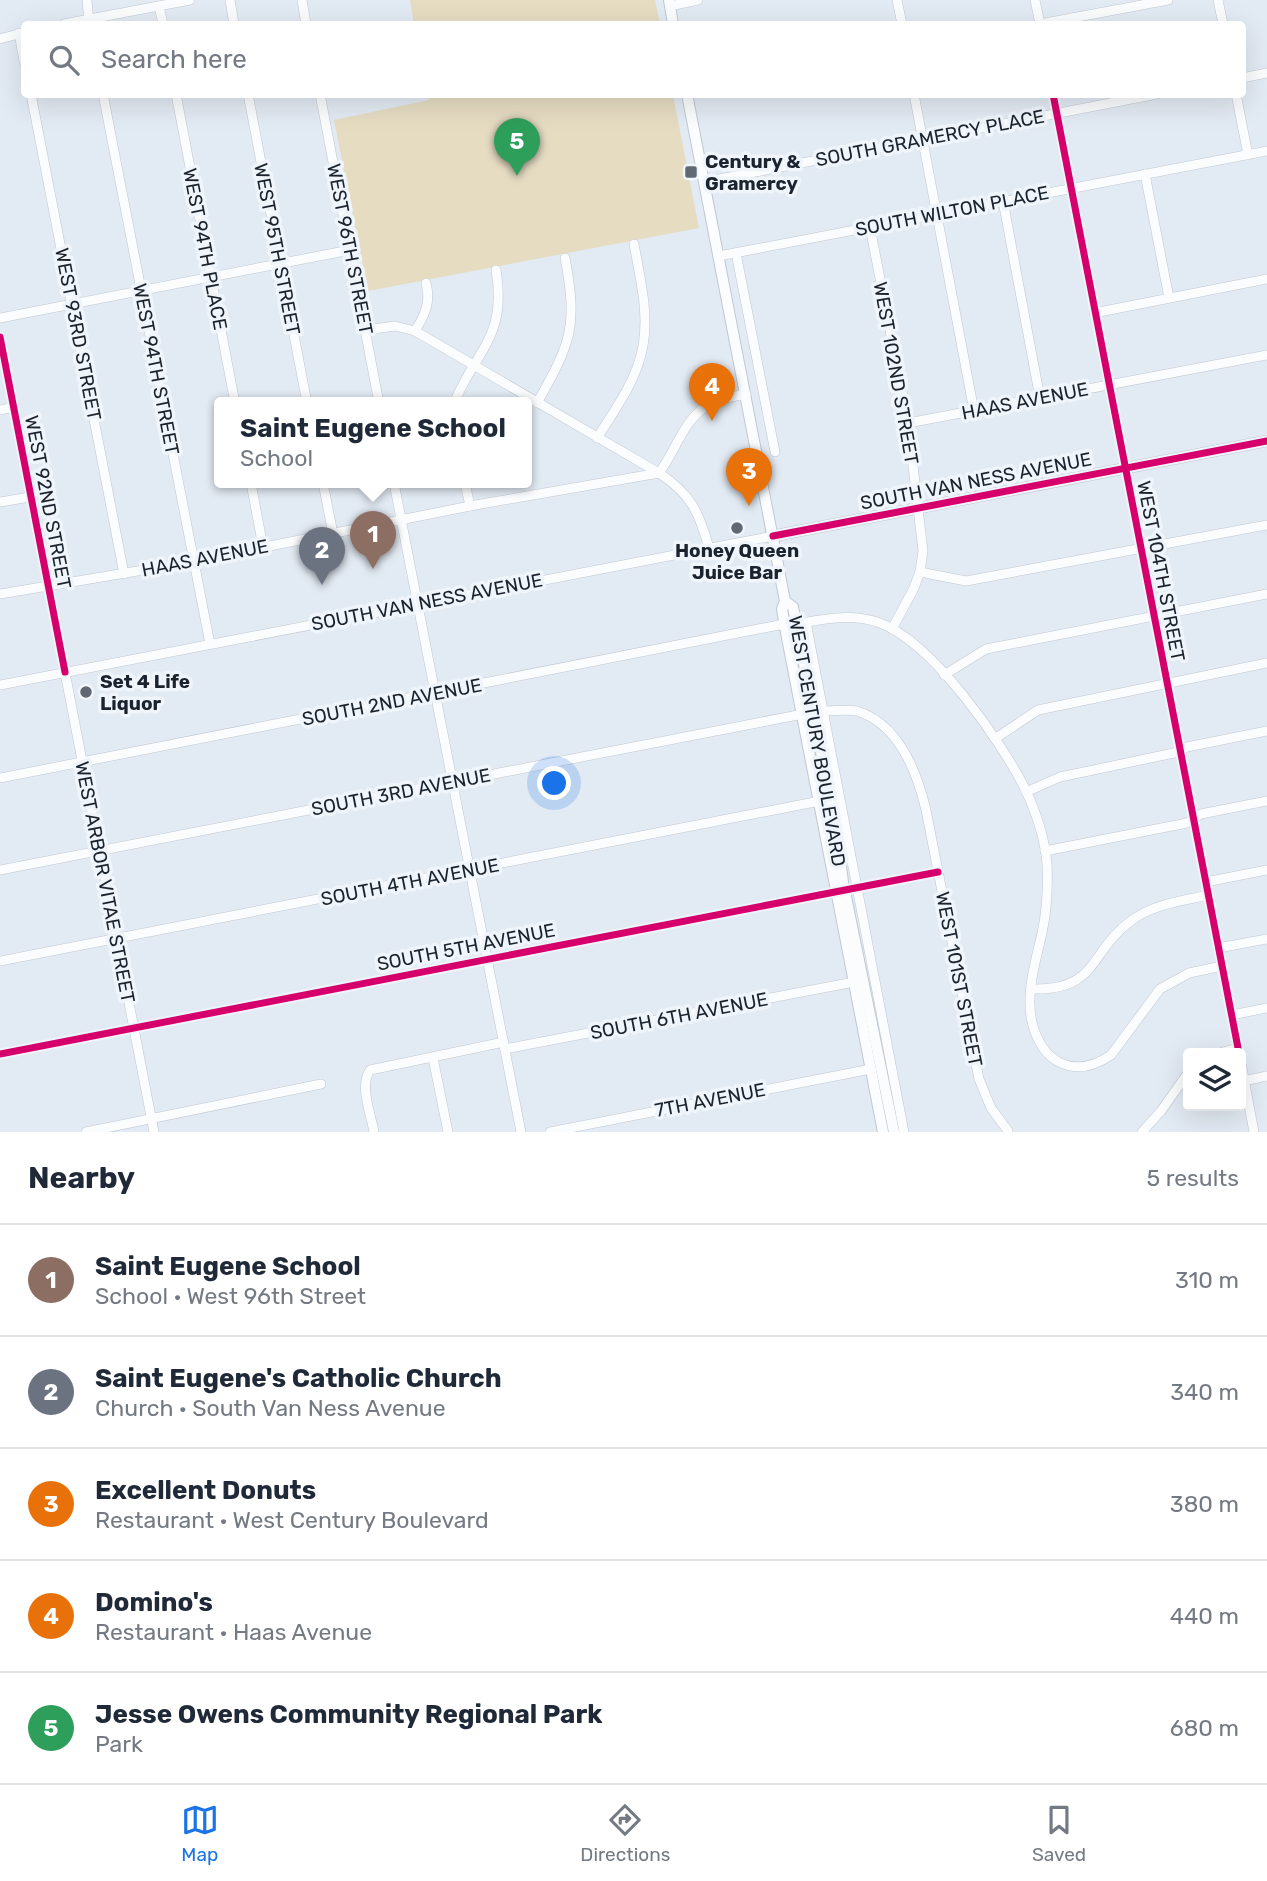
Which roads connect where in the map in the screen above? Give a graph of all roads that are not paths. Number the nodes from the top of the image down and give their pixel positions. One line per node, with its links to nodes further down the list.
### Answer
1 (88, 0): 12 (street)
2 (190, 0): 11 (street)
3 (230, 0): 15 (street)
4 (302, 0): 16 (street)
5 (698, 0): 10 (street)
6 (897, 0): 18 (street)
7 (1035, 0): 19 (street)
8 (1168, 0): 20 (street)
9 (1218, 0): 21 (street)
10 (669, 3): 17 (main road)
11 (159, 6): 13 (street); 14 (street)
12 (89, 21)
13 (93, 21)
14 (162, 21)
15 (234, 21)
16 (306, 21)
17 (672, 21)
18 (901, 21)
19 (1039, 21)
20 (1056, 21)
21 (1222, 21)
22 (21, 33): 23 (street)
23 (0, 39)
24 (1267, 73): 25 (street)
25 (1246, 77)
26 (32, 98): 58 (street, WEST 93RD STREET)
27 (104, 98): 56 (street, WEST 94TH STREET)
28 (177, 98): 53 (street, WEST 94TH PLACE)
29 (249, 98): 51 (street, WEST 95TH STREET)
30 (321, 98): 47 (street, WEST 96TH STREET)
31 (688, 98): 41 (main road, WEST CENTURY BOULEVARD)
32 (915, 98): 37 (street)
33 (1054, 98): 36 (street, WEST 104TH STREET)
34 (1137, 98): 36 (street, SOUTH GRAMERCY PLACE)
35 (1237, 98): 39 (street)
36 (1056, 114): 37 (street, SOUTH GRAMERCY PLACE); 42 (street, WEST 104TH STREET)
37 (922, 140): 41 (street, SOUTH GRAMERCY PLACE); 44 (street)
38 (1267, 151): 39 (street, SOUTH WILTON PLACE)
39 (1248, 155): 40 (street, SOUTH WILTON PLACE)
40 (1145, 174): 42 (street, SOUTH WILTON PLACE); 57 (street)
41 (705, 182): 49 (main road, WEST CENTURY BOULEVARD)
42 (1070, 189): 43 (street, SOUTH WILTON PLACE); 59 (street, WEST 104TH STREET)
43 (1003, 201): 44 (street, SOUTH WILTON PLACE); 73 (street)
44 (936, 214): 45 (street, SOUTH WILTON PLACE); 78 (street)
45 (870, 227): 48 (street, SOUTH WILTON PLACE); 79 (street, WEST 102ND STREET)
46 (634, 244): 80 (street)
47 (350, 250): 51 (street); 61 (street, WEST 96TH STREET)
48 (736, 253): 49 (street, SOUTH WILTON PLACE); 82 (street)
49 (719, 256): 67 (main road, WEST CENTURY BOULEVARD)
50 (565, 258): 75 (street)
51 (280, 264): 53 (street); 69 (street, WEST 95TH STREET)
52 (496, 270): 65 (street)
53 (210, 277): 56 (street); 68 (street, WEST 94TH PLACE)
54 (1267, 279): 57 (street)
55 (426, 283): 62 (street)
56 (140, 290): 58 (street); 100 (street, WEST 94TH STREET)
57 (1169, 298): 59 (street)
58 (72, 304): 60 (street); 102 (street, WEST 93RD STREET)
59 (1094, 313): 66 (street, WEST 104TH STREET)
60 (0, 318)
61 (366, 330): 62 (street); 70 (street, WEST 96TH STREET)
62 (415, 331): 65 (street)
63 (0, 337): 76 (street, WEST 92ND STREET)
64 (1267, 355): 66 (street, HAAS AVENUE)
65 (475, 364): 71 (street); 72 (street)
66 (1108, 385): 73 (street, HAAS AVENUE); 83 (street, WEST 104TH STREET)
67 (746, 394): 84 (street); 96 (main road, WEST CENTURY BOULEVARD)
68 (234, 397)
69 (306, 397)
70 (378, 397)
71 (457, 397)
72 (529, 397)
73 (1040, 398): 78 (street, HAAS AVENUE)
74 (532, 399): 75 (street)
75 (537, 402): 80 (street)
76 (14, 407): 77 (street); 89 (street, WEST 92ND STREET)
77 (0, 410)
78 (974, 411): 79 (street, HAAS AVENUE)
79 (908, 423): 92 (street, WEST 102ND STREET)
80 (597, 438): 84 (street)
81 (1267, 441): 83 (main road, SOUTH VAN NESS AVENUE)
82 (775, 452)
83 (1125, 468): 92 (main road, SOUTH VAN NESS AVENUE); 99 (street, WEST 104TH STREET)
84 (659, 473): 91 (street, HAAS AVENUE); 98 (street)
85 (252, 488): 97 (street)
86 (324, 488): 95 (street)
87 (395, 488): 93 (street)
88 (466, 488): 91 (street)
89 (30, 497): 90 (street); 103 (street, WEST 92ND STREET)
90 (0, 502)
91 (470, 506): 93 (street, HAAS AVENUE)
92 (918, 508): 96 (main road, SOUTH VAN NESS AVENUE); 101 (street, WEST 102ND STREET)
93 (401, 520): 95 (street, HAAS AVENUE); 106 (street)
94 (1267, 525): 99 (street)
95 (333, 534): 97 (street, HAAS AVENUE)
96 (772, 536): 98 (street, SOUTH VAN NESS AVENUE); 108 (main road, WEST CENTURY BOULEVARD)
97 (263, 547): 100 (street, HAAS AVENUE)
98 (709, 548): 106 (street, SOUTH VAN NESS AVENUE)
99 (1141, 548): 101 (street); 107 (street, WEST 104TH STREET)
100 (194, 562): 102 (street, HAAS AVENUE); 110 (street, WEST 94TH STREET)
101 (920, 572): 109 (street, WEST 102ND STREET)
102 (124, 574): 103 (street, HAAS AVENUE)
103 (48, 584): 104 (street, HAAS AVENUE); 112 (street, WEST 92ND STREET)
104 (0, 594)
105 (1267, 594): 107 (street)
106 (418, 604): 110 (street, SOUTH VAN NESS AVENUE); 116 (street)
107 (1154, 615): 113 (street); 114 (street, WEST 104TH STREET)
108 (795, 623): 109 (street, SOUTH 2ND AVENUE); 116 (street, SOUTH 2ND AVENUE); 117 (street, WEST CENTURY BOULEVARD); 118 (main road, WEST CENTURY BOULEVARD); 137 (main road, WEST CENTURY BOULEVARD)
109 (892, 629): 113 (street)
110 (210, 645): 112 (street, SOUTH VAN NESS AVENUE)
111 (1267, 663): 114 (street)
112 (65, 672): 115 (street, SOUTH VAN NESS AVENUE); 122 (street, WEST ARBOR VITAE STREET)
113 (944, 674): 120 (street)
114 (1167, 682): 120 (street); 121 (street, WEST 104TH STREET)
115 (0, 685)
116 (435, 694): 122 (street, SOUTH 2ND AVENUE); 124 (street)
117 (824, 711): 134 (street, WEST 101ST STREET); 136 (street, WEST CENTURY BOULEVARD)
118 (803, 714): 124 (street, SOUTH 3RD AVENUE); 127 (main road, WEST CENTURY BOULEVARD)
119 (1267, 731): 121 (street)
120 (996, 738): 125 (street)
121 (1180, 750): 125 (street); 128 (street, WEST 104TH STREET)
122 (82, 762): 123 (street, SOUTH 2ND AVENUE); 129 (street, WEST ARBOR VITAE STREET)
123 (0, 778)
124 (452, 782): 129 (street, SOUTH 3RD AVENUE); 132 (street)
125 (1026, 792): 130 (street)
126 (1267, 801): 128 (street)
127 (820, 802): 132 (street, SOUTH 4TH AVENUE); 137 (main road, WEST CENTURY BOULEVARD)
128 (1194, 820): 130 (street); 135 (street, WEST 104TH STREET)
129 (99, 850): 131 (street, SOUTH 3RD AVENUE); 139 (street, WEST ARBOR VITAE STREET)
130 (1045, 851): 146 (street)
131 (0, 870)
132 (469, 870): 139 (street, SOUTH 4TH AVENUE); 142 (street)
133 (1267, 870): 135 (street)
134 (938, 872): 136 (street, SOUTH 5TH AVENUE); 170 (street, WEST 101ST STREET)
135 (1206, 882): 138 (street, WEST 104TH STREET)
136 (858, 888): 137 (street, SOUTH 5TH AVENUE); 169 (street, WEST CENTURY BOULEVARD)
137 (841, 891): 142 (street, SOUTH 5TH AVENUE); 145 (main road, WEST CENTURY BOULEVARD); 168 (main road, WEST CENTURY BOULEVARD)
138 (1208, 895): 141 (street, WEST 104TH STREET); 146 (street)
139 (116, 939): 143 (street, SOUTH 4TH AVENUE); 149 (street, WEST ARBOR VITAE STREET)
140 (1267, 939): 141 (street)
141 (1218, 948): 144 (street, WEST 104TH STREET)
142 (487, 959): 149 (street, SOUTH 5TH AVENUE); 150 (street)
143 (0, 961)
144 (1222, 966): 146 (street); 148 (street, WEST 104TH STREET)
145 (854, 982): 150 (street, SOUTH 6TH AVENUE); 154 (main road, WEST CENTURY BOULEVARD)
146 (1031, 989)
147 (1267, 1008): 148 (street)
148 (1232, 1015): 151 (street, WEST 104TH STREET)
149 (134, 1028): 152 (street, SOUTH 5TH AVENUE); 160 (street, WEST ARBOR VITAE STREET)
150 (504, 1046): 153 (street, SOUTH 6TH AVENUE); 165 (street)
151 (1238, 1048)
152 (0, 1054)
153 (433, 1058): 163 (street, SOUTH 6TH AVENUE); 164 (street)
154 (871, 1069): 166 (street, 7TH AVENUE); 167 (main road, WEST CENTURY BOULEVARD)
155 (1267, 1076): 157 (street)
156 (1183, 1080): 171 (street)
157 (1246, 1081)
158 (321, 1084): 160 (street)
159 (1246, 1091): 172 (street)
160 (152, 1119): 161 (street); 162 (street, WEST ARBOR VITAE STREET)
161 (86, 1132)
162 (154, 1132)
163 (374, 1132)
164 (448, 1132)
165 (521, 1132)
166 (550, 1132)
167 (883, 1132)
168 (894, 1132)
169 (904, 1132)
170 (1007, 1132)
171 (1142, 1132)
172 (1254, 1132)

